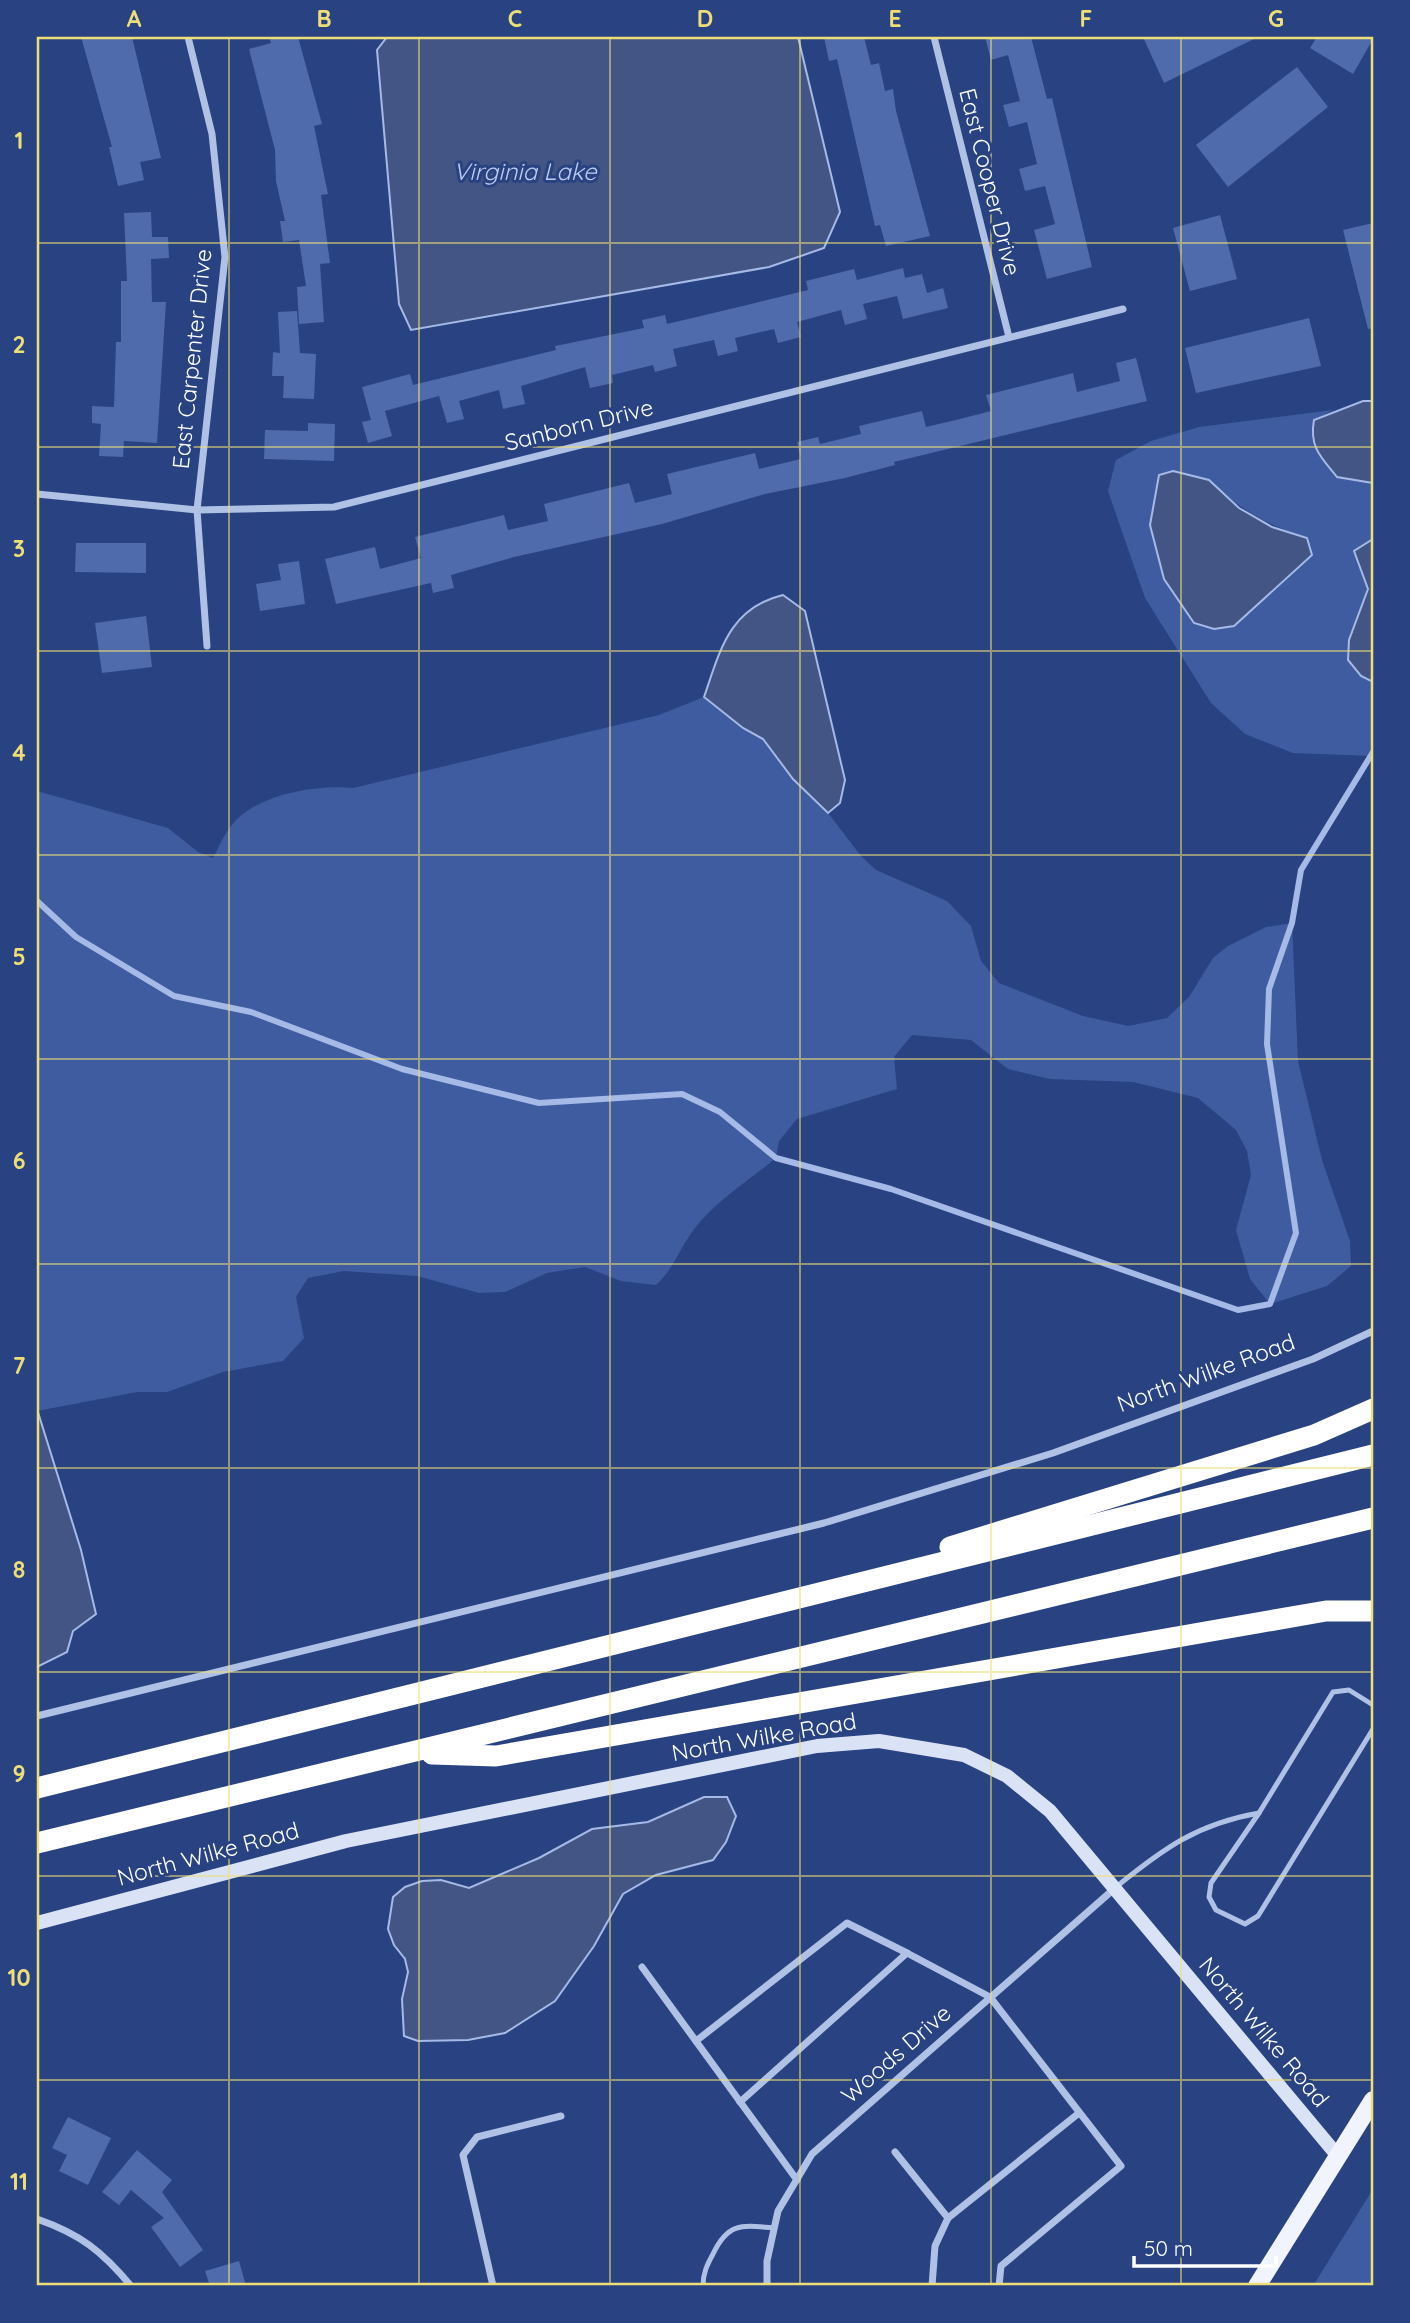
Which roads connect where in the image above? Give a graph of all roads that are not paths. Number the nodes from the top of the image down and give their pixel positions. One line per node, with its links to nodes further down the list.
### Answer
1 (188, 37): 6 (street, East Carpenter Drive)
2 (934, 37): 4 (street, East Cooper Drive)
3 (1123, 309): 4 (street, Sanborn Drive)
4 (1009, 337): 6 (street, Sanborn Drive)
5 (37, 494): 6 (street, Sanborn Drive)
6 (197, 510): 7 (street, East Carpenter Drive)
7 (207, 646)
8 (1373, 1331): 15 (street, North Wilke Road)
9 (1373, 1409): 13 (highway)
10 (1373, 1455): 13 (highway)
11 (1373, 1518): 17 (highway)
12 (1373, 1611): 17 (highway)
13 (723, 1617): 18 (highway)
14 (1373, 1705): 19 (lane)
15 (37, 1716)
16 (1373, 1728): 19 (lane)
17 (405, 1754): 20 (highway)
18 (37, 1788)
19 (1259, 1813): 21 (lane)
20 (37, 1843)
21 (1114, 1889): 22 (street, North Wilke Road); 25 (street, Woods Drive); 32 (street, North Wilke Road)
22 (37, 1923)
23 (908, 1953): 25 (street); 26 (street); 28 (street)
24 (642, 1967): 26 (street)
25 (990, 1997): 29 (street); 33 (street, Woods Drive)
26 (696, 2041): 28 (street)
27 (1373, 2100): 32 (main road)
28 (740, 2102): 33 (street)
29 (1079, 2113): 34 (street); 42 (street)
30 (561, 2116): 38 (street)
31 (895, 2152): 34 (street)
32 (1337, 2155): 43 (main road)
33 (797, 2180): 36 (street, Woods Drive)
34 (948, 2218): 41 (street)
35 (37, 2219): 37 (street)
36 (774, 2228): 39 (lane); 40 (street, Woods Drive)
37 (131, 2286)
38 (493, 2286)
39 (702, 2286)
40 (767, 2286)
41 (932, 2286)
42 (999, 2286)
43 (1257, 2286)

